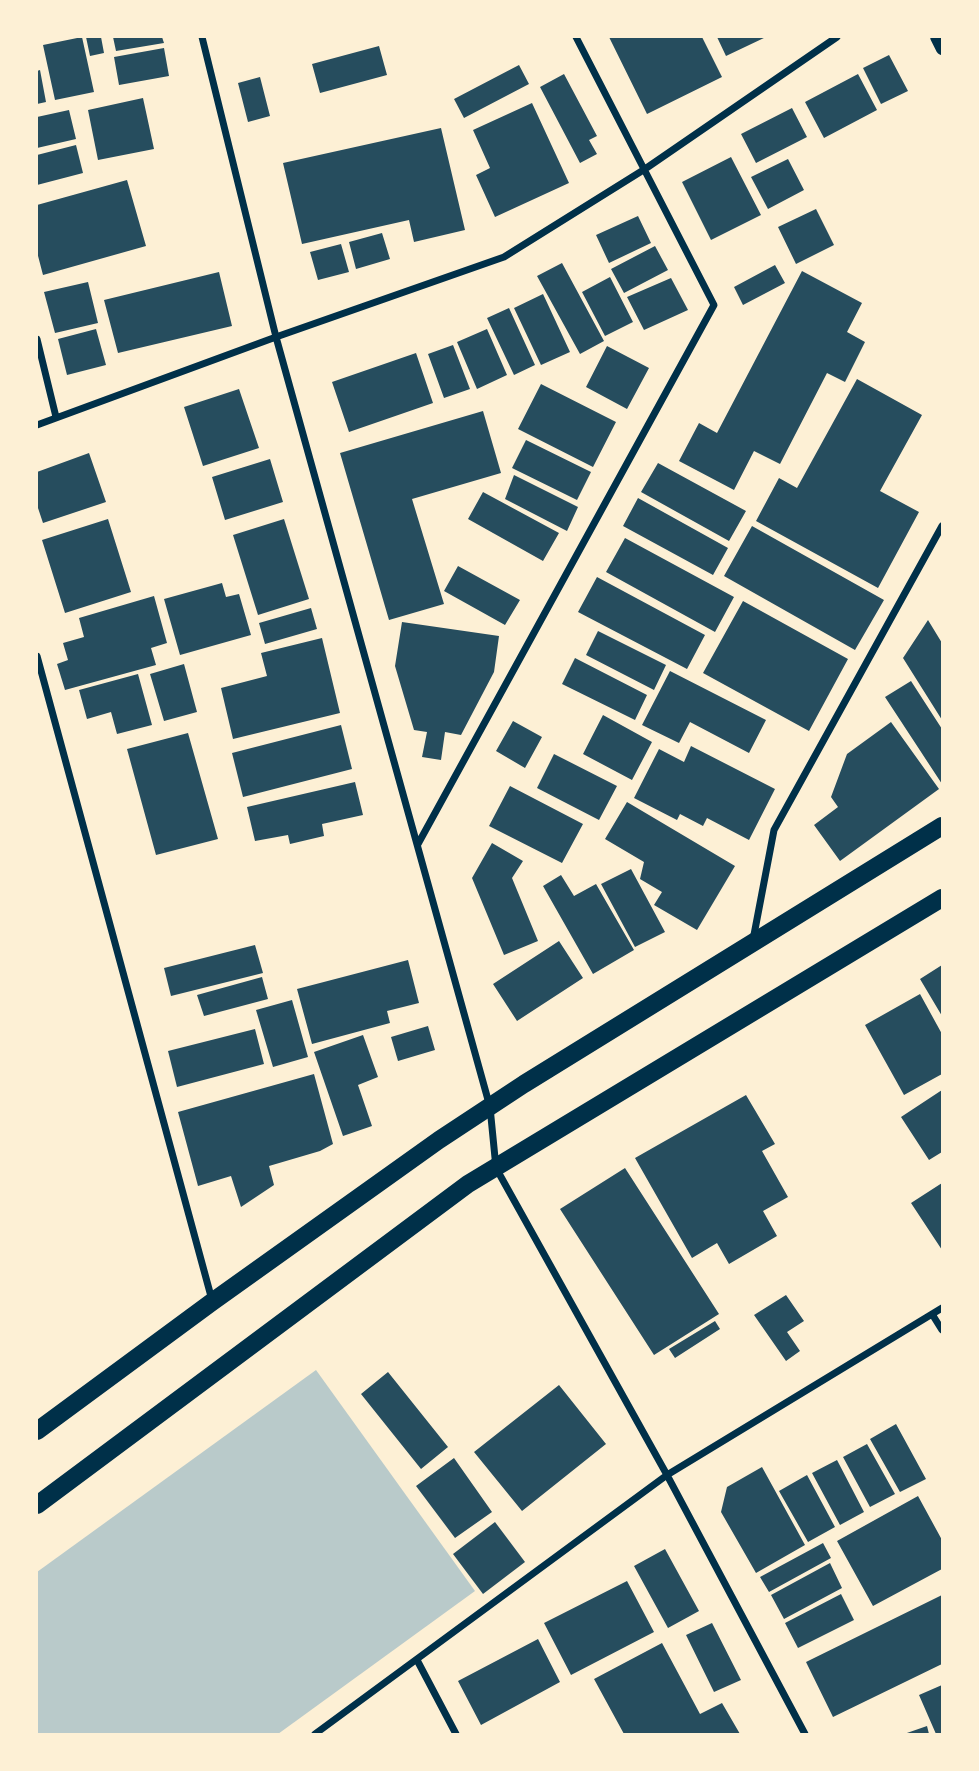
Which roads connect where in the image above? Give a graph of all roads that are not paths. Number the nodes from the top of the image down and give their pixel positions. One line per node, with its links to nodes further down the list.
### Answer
1 (202, 37): 7 (street)
2 (576, 37): 6 (street)
3 (837, 37): 6 (street)
4 (936, 37): 5 (street)
5 (942, 49)
6 (645, 169): 7 (street); 14 (street)
7 (276, 337): 9 (street); 14 (street)
8 (37, 339): 9 (street)
9 (56, 417): 10 (street)
10 (37, 425)
11 (942, 526): 16 (street)
12 (37, 656): 19 (street)
13 (942, 827): 16 (main road)
14 (418, 844): 17 (street)
15 (942, 898): 18 (main road)
16 (753, 944): 17 (main road)
17 (490, 1107): 18 (street); 19 (main road)
18 (496, 1168): 24 (street); 25 (main road)
19 (212, 1302): 23 (main road)
20 (942, 1308): 21 (street)
21 (932, 1314): 22 (street); 24 (street)
22 (942, 1330)
23 (37, 1431)
24 (667, 1475): 26 (street); 29 (street)
25 (37, 1505)
26 (416, 1660): 27 (street); 28 (street)
27 (314, 1734)
28 (456, 1734)
29 (805, 1734)

